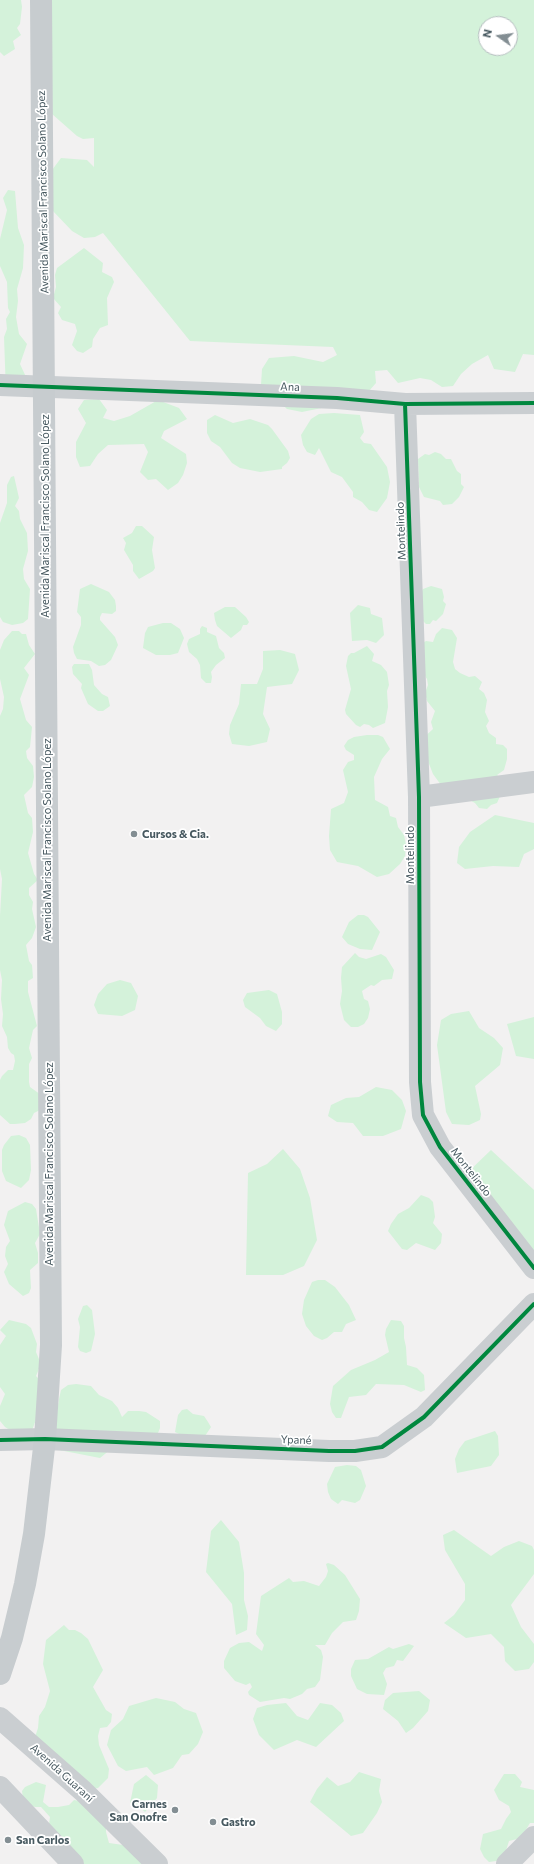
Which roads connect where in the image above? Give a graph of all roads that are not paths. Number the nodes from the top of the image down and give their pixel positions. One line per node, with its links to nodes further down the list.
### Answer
1 (41, 0): 3 (main road, Avenida Mariscal Francisco Solano López)
2 (0, 385): 3 (street, Ana)
3 (45, 386): 4 (street, Ana); 10 (main road, Avenida Mariscal Francisco Solano López)
4 (405, 404): 5 (street, Ana); 7 (street, Montelindo)
5 (534, 404)
6 (534, 782): 7 (street)
7 (419, 796): 8 (street, Montelindo)
8 (534, 1268)
9 (534, 1304): 10 (street, Ypané)
10 (45, 1439): 11 (street, Ypané); 12 (main road, Avenida Mariscal Francisco Solano López)
11 (0, 1440)
12 (0, 1674)
13 (0, 1718): 17 (street, Avenida Guaraní)
14 (0, 1787): 16 (street)
15 (534, 1837): 18 (street)
16 (73, 1864)
17 (157, 1864)
18 (507, 1864)

